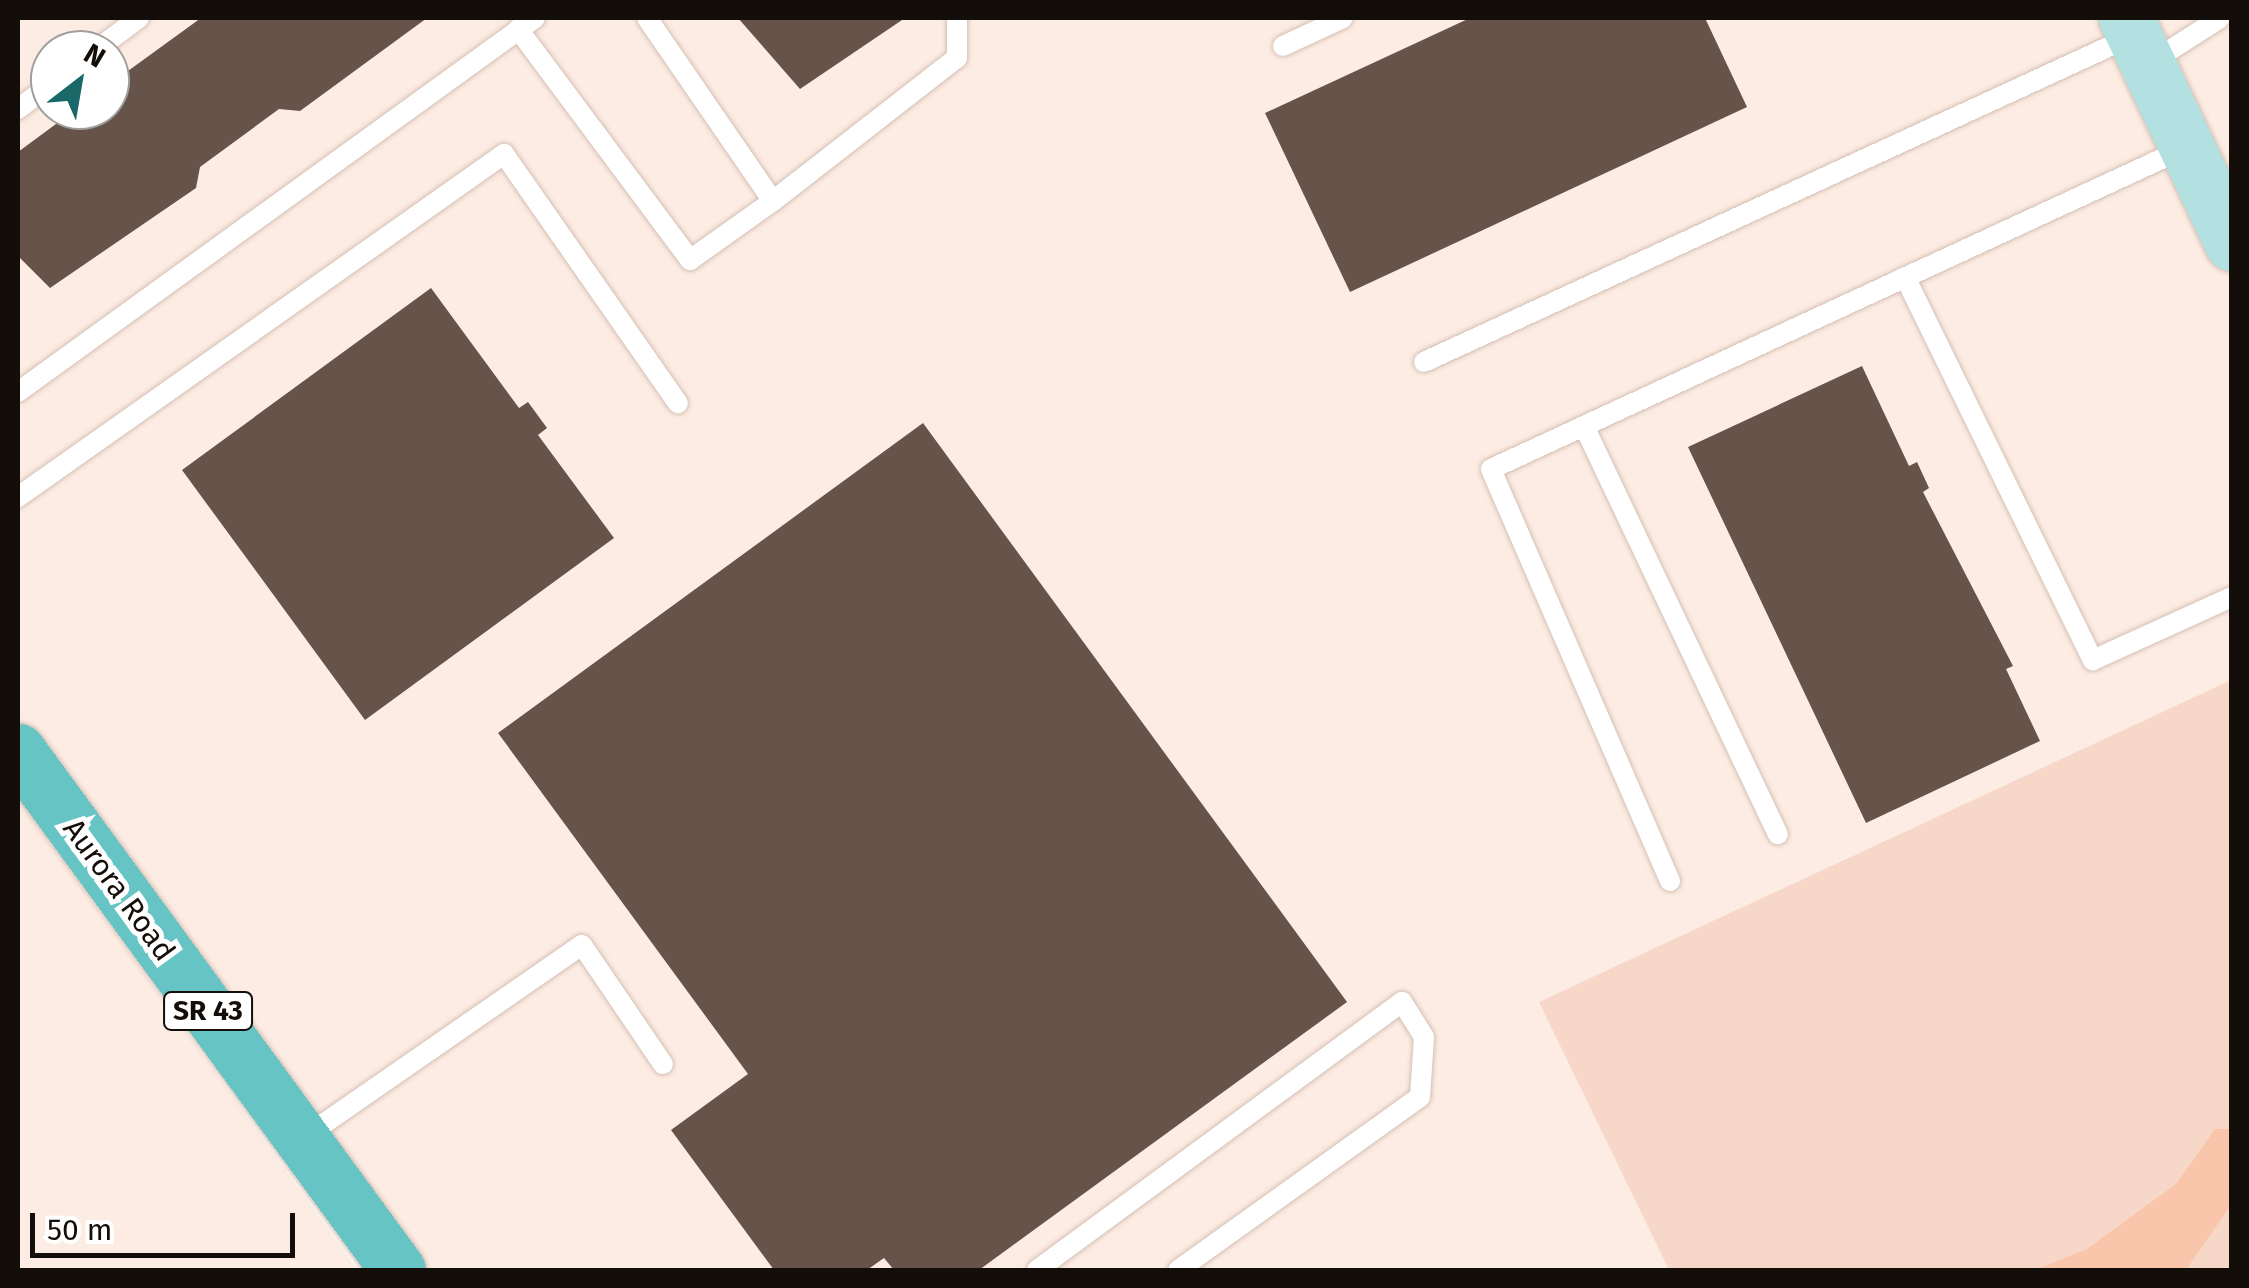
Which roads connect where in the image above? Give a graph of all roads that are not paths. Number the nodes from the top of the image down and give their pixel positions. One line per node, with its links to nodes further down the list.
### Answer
1 (647, 18): 9 (lane)
2 (957, 18): 9 (lane)
3 (1343, 18): 7 (lane)
4 (2220, 18): 6 (lane)
5 (526, 23): 9 (lane); 13 (lane)
6 (2136, 39): 8 (street); 12 (lane)
7 (1283, 46)
8 (2186, 147): 10 (street); 11 (lane)
9 (773, 200)
10 (2232, 242)
11 (1905, 277): 15 (lane); 17 (lane)
12 (1424, 362)
13 (18, 392)
14 (678, 403): 16 (lane)
15 (1584, 426): 19 (lane); 20 (lane)
16 (18, 497)
17 (2232, 598)
18 (18, 751): 22 (main road, Aurora Road / SR 43)
19 (1778, 834)
20 (1670, 881)
21 (664, 1064): 22 (lane)
22 (302, 1139): 23 (main road, Aurora Road / SR 43)
23 (398, 1270)
24 (1037, 1270): 25 (lane)
25 (1178, 1270)

